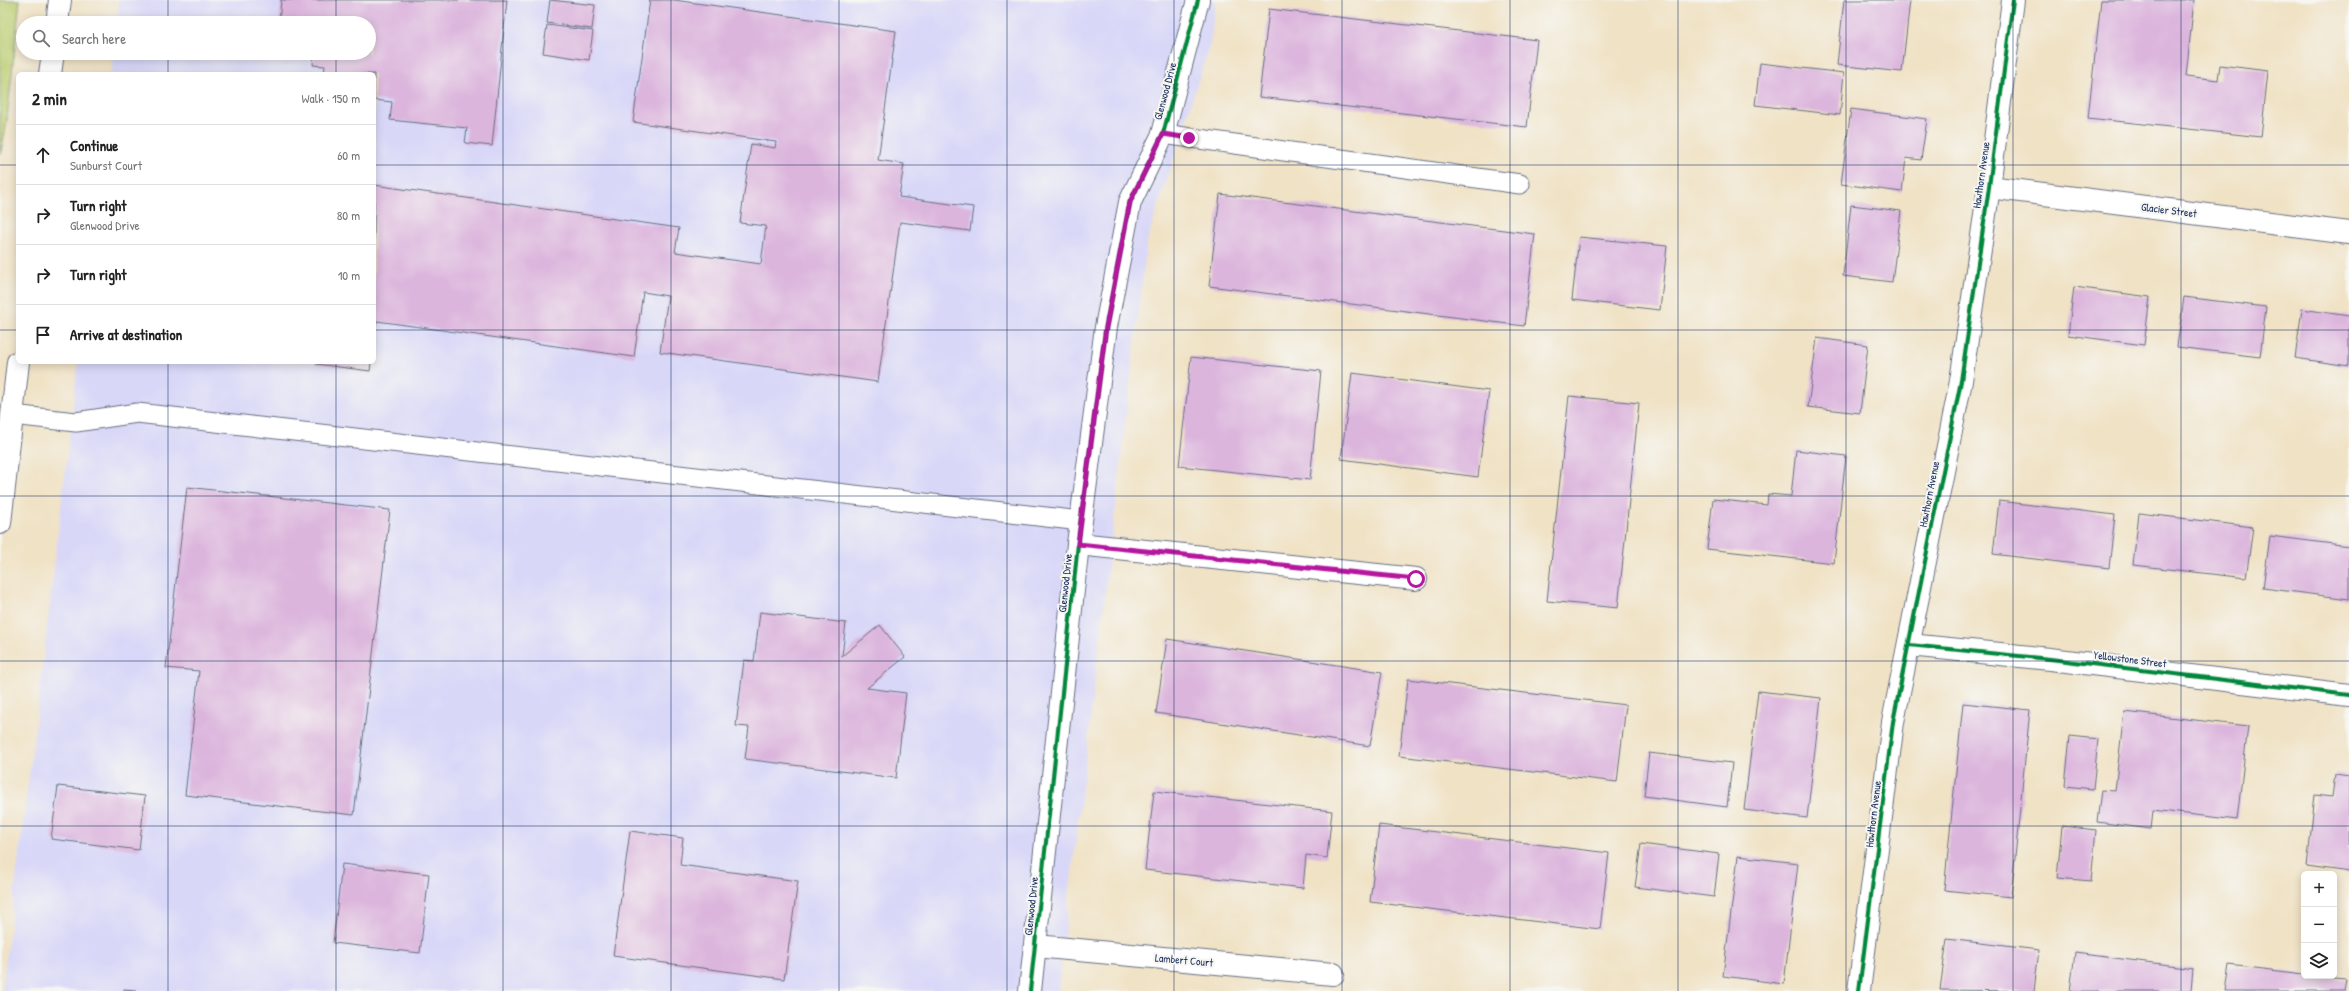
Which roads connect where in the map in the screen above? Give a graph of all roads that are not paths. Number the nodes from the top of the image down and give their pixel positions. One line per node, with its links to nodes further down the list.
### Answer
1 (60, 0): 4 (street)
2 (1198, 0): 7 (street, Glenwood Drive)
3 (2013, 0): 9 (street, Hawthorn Avenue)
4 (58, 16)
5 (52, 60): 6 (street)
6 (50, 72)
7 (1163, 134): 8 (lane); 13 (street, Glenwood Drive)
8 (1520, 184)
9 (1989, 187): 10 (street, Glacier Street); 17 (street, Hawthorn Avenue)
10 (2349, 233)
11 (18, 364): 12 (street)
12 (12, 415): 13 (lane); 14 (street)
13 (1081, 521): 15 (street, Glenwood Drive)
14 (0, 523)
15 (1078, 544): 16 (street); 19 (street, Glenwood Drive)
16 (1416, 579)
17 (1909, 645): 18 (street, Yellowstone Street); 22 (street, Hawthorn Avenue)
18 (2349, 695)
19 (1036, 946): 20 (street, Lambert Court); 21 (street, Glenwood Drive)
20 (1333, 974)
21 (1030, 991)
22 (1859, 991)

